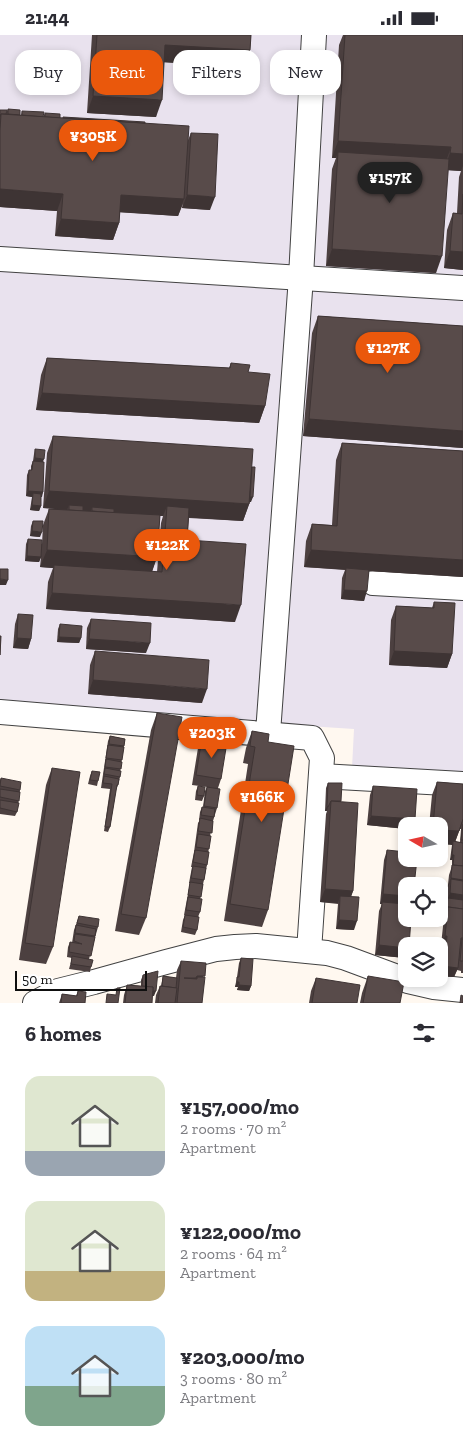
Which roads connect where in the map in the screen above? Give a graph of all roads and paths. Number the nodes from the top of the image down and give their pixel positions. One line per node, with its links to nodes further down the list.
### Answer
1 (314, 35): 3 (street)
2 (0, 259): 3 (street)
3 (301, 277): 4 (street); 8 (street)
4 (463, 288)
5 (372, 583): 6 (street)
6 (463, 588)
7 (0, 712): 8 (street)
8 (268, 733): 9 (street)
9 (321, 776): 10 (street); 11 (street)
10 (463, 784)
11 (309, 951): 12 (street); 13 (street)
12 (463, 990)
13 (93, 993): 14 (street)
14 (35, 1003)

